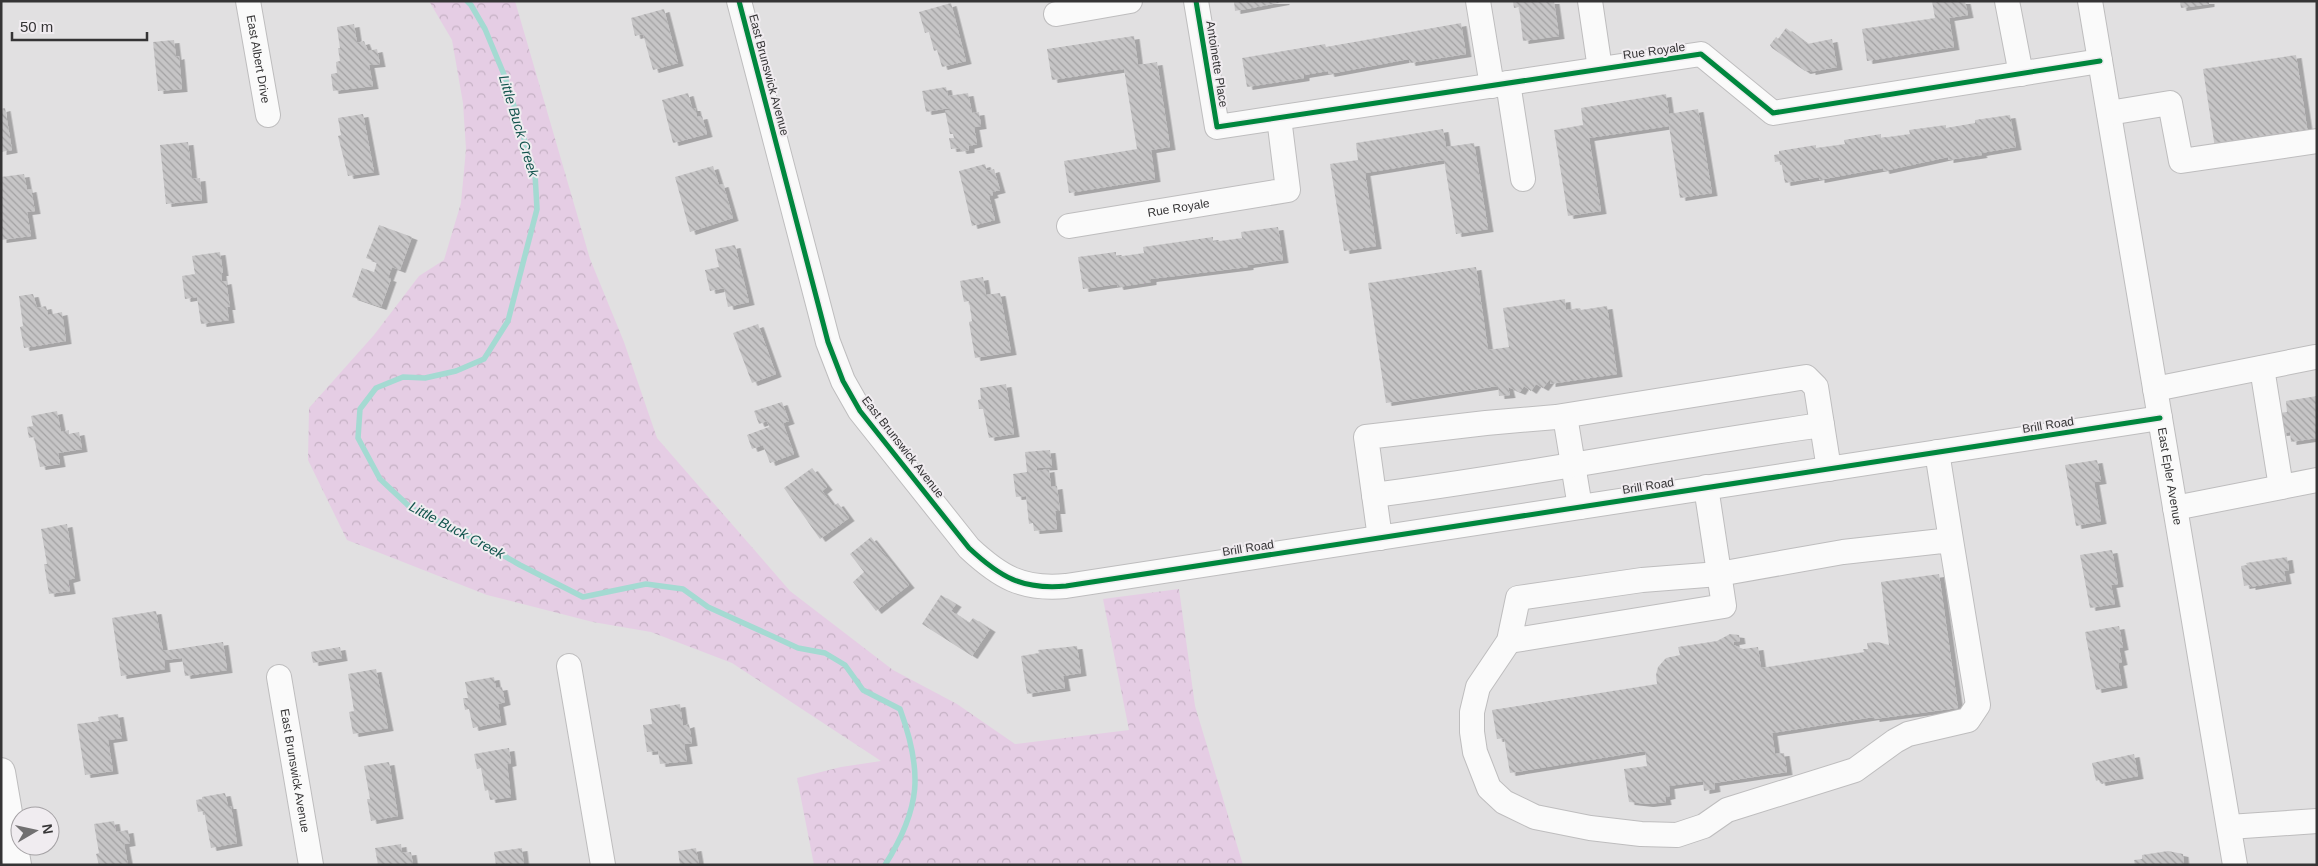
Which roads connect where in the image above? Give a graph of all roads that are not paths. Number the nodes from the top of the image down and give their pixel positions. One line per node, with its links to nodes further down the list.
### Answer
1 (248, 1): 15 (street, East Albert Drive)
2 (739, 1): 37 (street, East Brunswick Avenue)
3 (1130, 1): 9 (street)
4 (1196, 1): 16 (street, Antoinette Place)
5 (1478, 1): 13 (street)
6 (1590, 1): 11 (street)
7 (2007, 1): 12 (street)
8 (2090, 1): 10 (street, East Epler Avenue)
9 (1056, 14)
10 (2100, 61): 12 (street, Rue Royale); 14 (street, East Epler Avenue)
11 (1600, 69): 12 (street, Rue Royale); 13 (street, Rue Royale)
12 (2020, 74)
13 (1500, 84): 16 (street, Rue Royale); 18 (street)
14 (2109, 113): 17 (street); 22 (street, East Epler Avenue)
15 (268, 115)
16 (1278, 118): 19 (street, Rue Royale)
17 (2317, 141)
18 (1523, 178)
19 (1069, 226)
20 (2315, 357): 21 (street)
21 (2262, 368): 22 (street); 31 (street)
22 (2155, 389): 24 (street, East Epler Avenue)
23 (1565, 416): 25 (street); 27 (street); 32 (street)
24 (2160, 418): 26 (street, Brill Road); 34 (street, East Epler Avenue)
25 (1822, 425): 27 (street); 28 (street)
26 (1937, 452): 28 (street, Brill Road); 36 (street)
27 (1573, 466): 32 (street); 33 (street)
28 (1829, 469): 30 (street, Brill Road)
29 (2317, 480): 31 (street)
30 (1706, 487): 33 (street, Brill Road); 38 (street)
31 (2281, 487): 34 (street)
32 (1374, 495): 35 (street)
33 (1580, 507): 35 (street, Brill Road)
34 (2175, 508): 44 (street, East Epler Avenue)
35 (1380, 538): 37 (street, Brill Road)
36 (1951, 540): 38 (street); 39 (street)
37 (1139, 574)
38 (1719, 574): 39 (street); 39 (street)
39 (1509, 640)
40 (569, 666): 47 (street)
41 (279, 677): 46 (street, East Brunswick Avenue)
42 (1, 772): 45 (main road)
43 (2317, 821): 44 (street)
44 (2229, 827): 48 (street, East Epler Avenue)
45 (17, 865)
46 (311, 865)
47 (603, 865)
48 (2235, 865)

